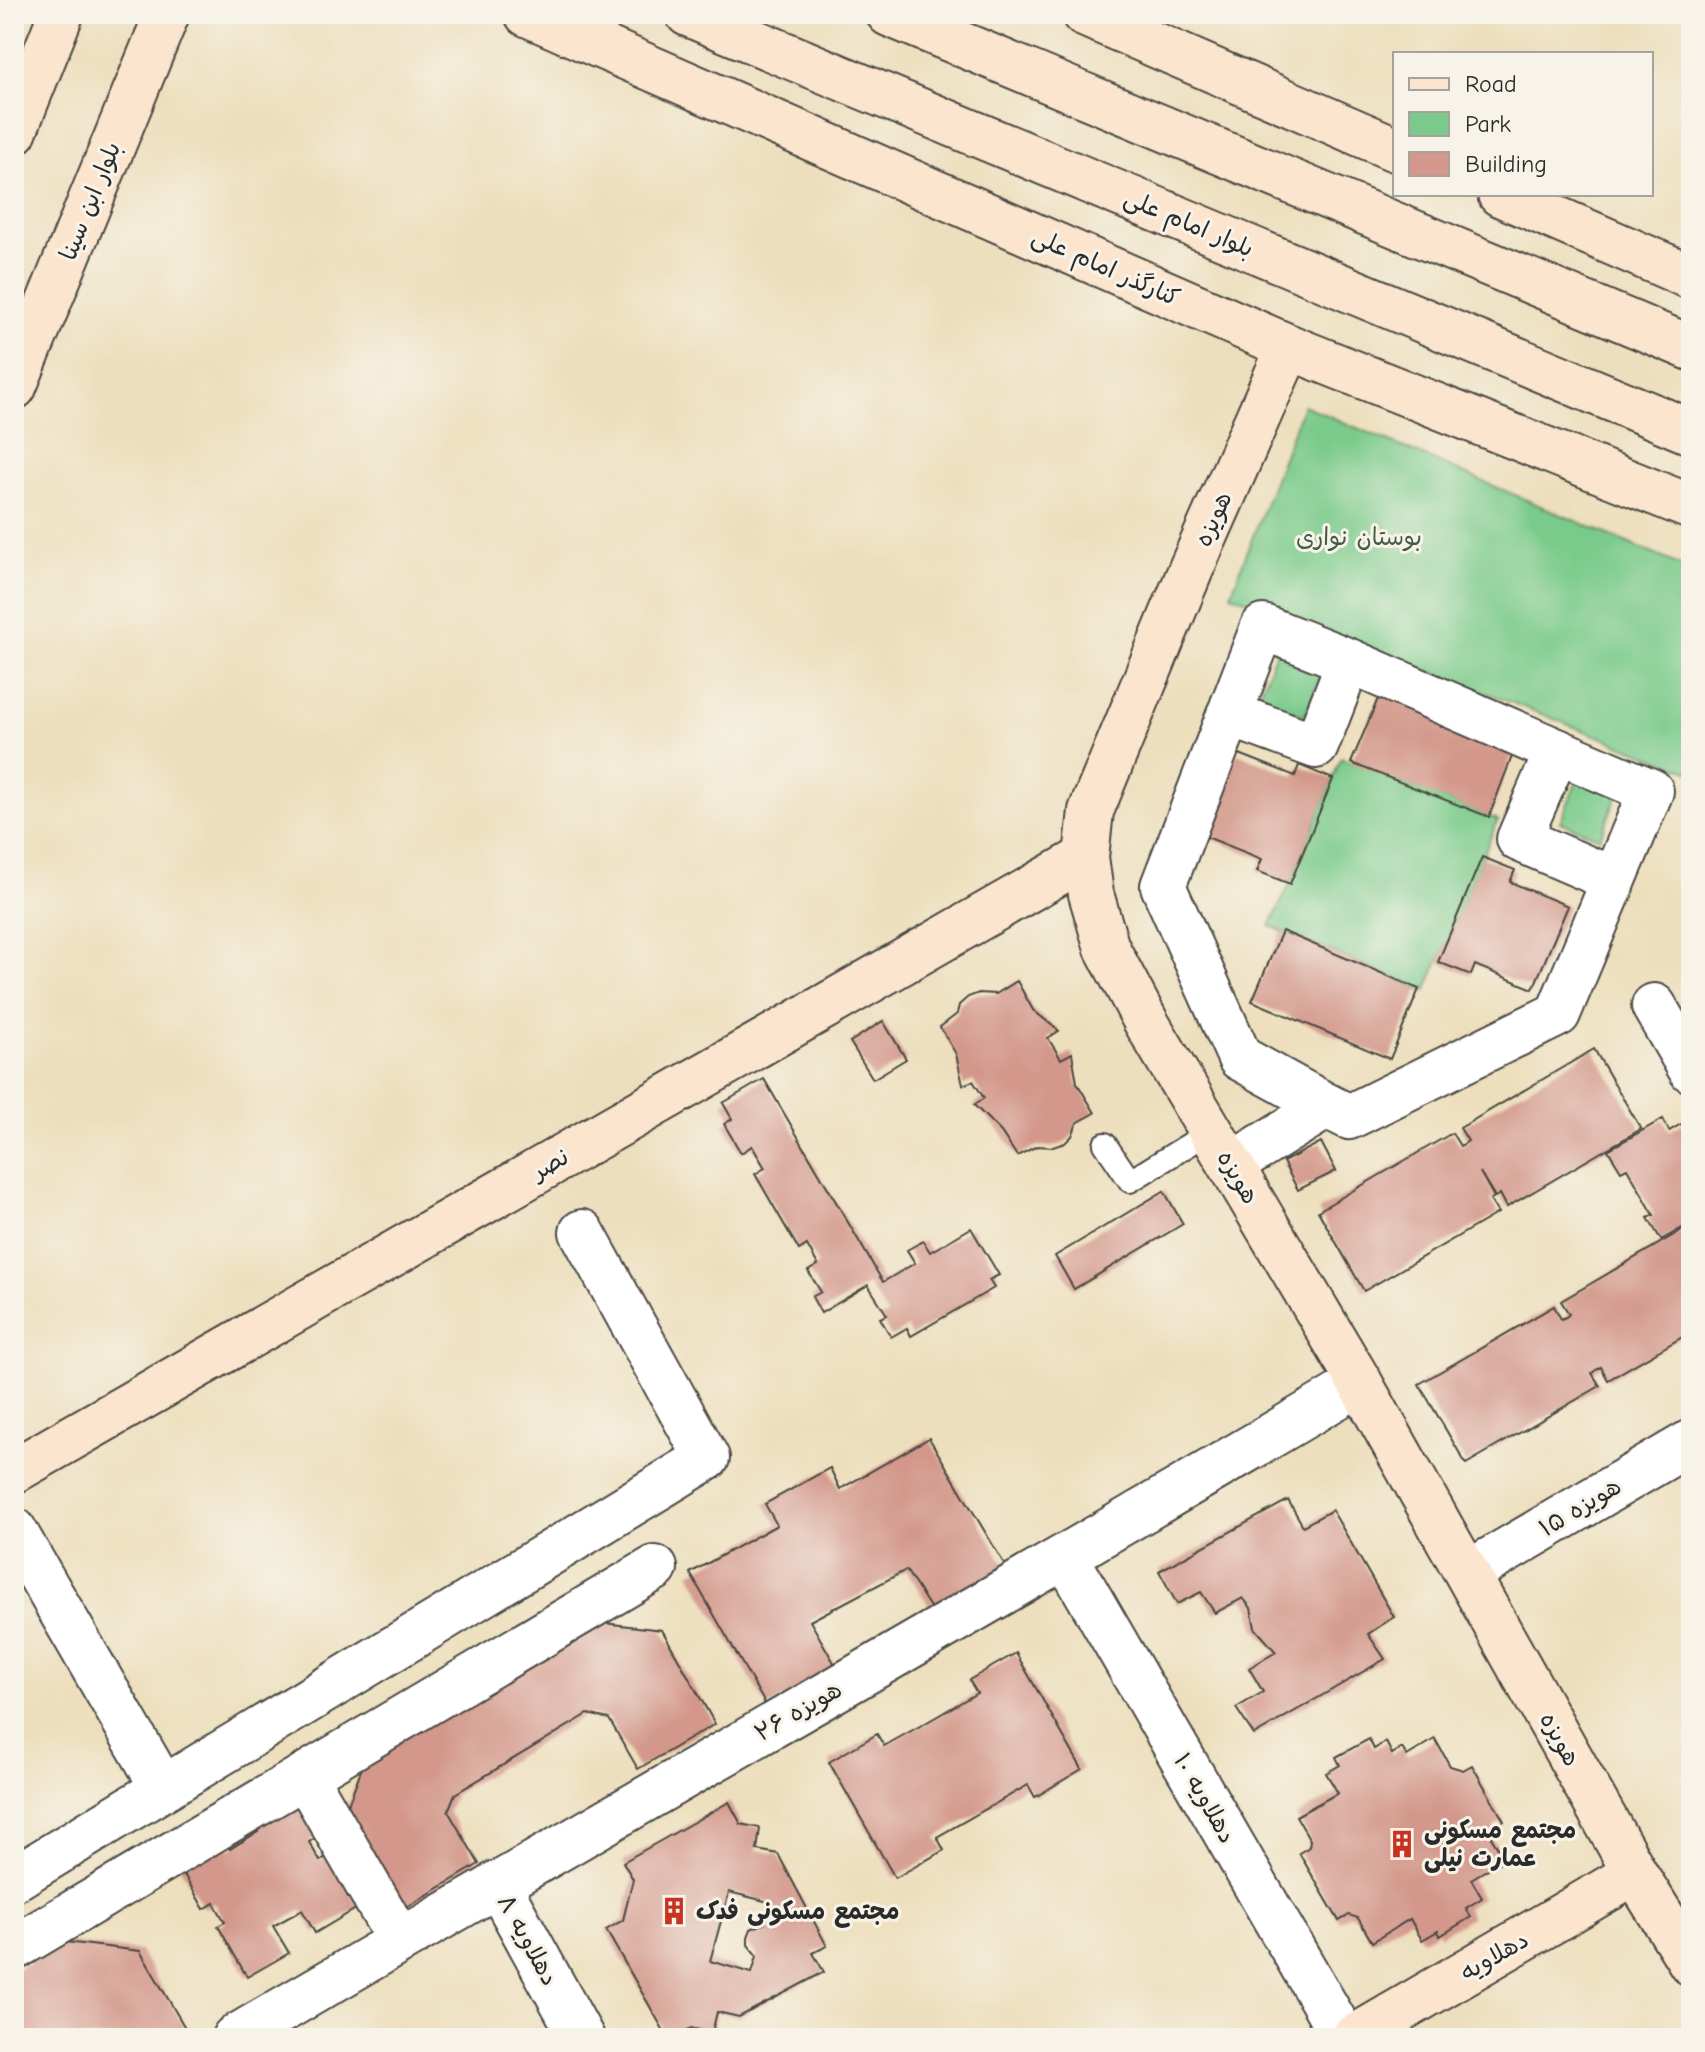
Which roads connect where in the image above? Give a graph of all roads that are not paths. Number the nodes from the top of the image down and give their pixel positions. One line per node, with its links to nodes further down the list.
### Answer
1 (61, 14): 7 (main road)
2 (167, 14): 13 (main road, بلوار ابن سینا)
3 (527, 14): 11 (main road, کنارگذر امام علی)
4 (688, 14): 14 (main road, بلوار امام علی)
5 (889, 14): 12 (main road)
6 (1084, 14): 8 (main road)
7 (14, 132)
8 (1393, 148)
9 (1505, 196): 10 (main road)
10 (1691, 277)
11 (1289, 347): 15 (main road, کنارگذر امام علی); 19 (main road, هویزه)
12 (1691, 348)
13 (14, 387)
14 (1691, 432)
15 (1691, 507)
16 (1349, 661): 17 (street); 17 (street); 18 (street)
17 (1229, 714): 23 (street)
18 (1557, 751): 20 (street); 20 (street)
19 (1086, 857): 25 (main road, هویزه); 29 (main road, نصر)
20 (1614, 880): 23 (street)
21 (1654, 1006): 22 (street)
22 (1691, 1070)
23 (1327, 1106): 25 (street)
24 (1105, 1144): 25 (lane)
25 (1221, 1148): 27 (main road, هویزه)
26 (582, 1232): 35 (street)
27 (1360, 1383): 31 (street, هویزه ۲۶); 33 (main road, هویزه)
28 (1691, 1442): 33 (street, هویزه ۱۵)
29 (14, 1471)
30 (14, 1530): 35 (street)
31 (1066, 1557): 38 (street, هویزه ۲۶); 44 (street, دهلاویه ۱۰)
32 (655, 1568): 34 (street)
33 (1468, 1573): 36 (main road, هویزه)
34 (305, 1776): 39 (street); 40 (street)
35 (163, 1788): 37 (street)
36 (1635, 1873): 41 (main road, هویزه); 45 (main road, دهلاویه)
37 (14, 1879)
38 (497, 1883): 39 (street, هویزه ۲۶); 43 (street, دهلاویه ۸)
39 (400, 1941): 42 (street, هویزه ۲۶)
40 (14, 1948)
41 (1688, 1954)
42 (234, 2038)
43 (582, 2038)
44 (1344, 2038)
45 (1353, 2038)

